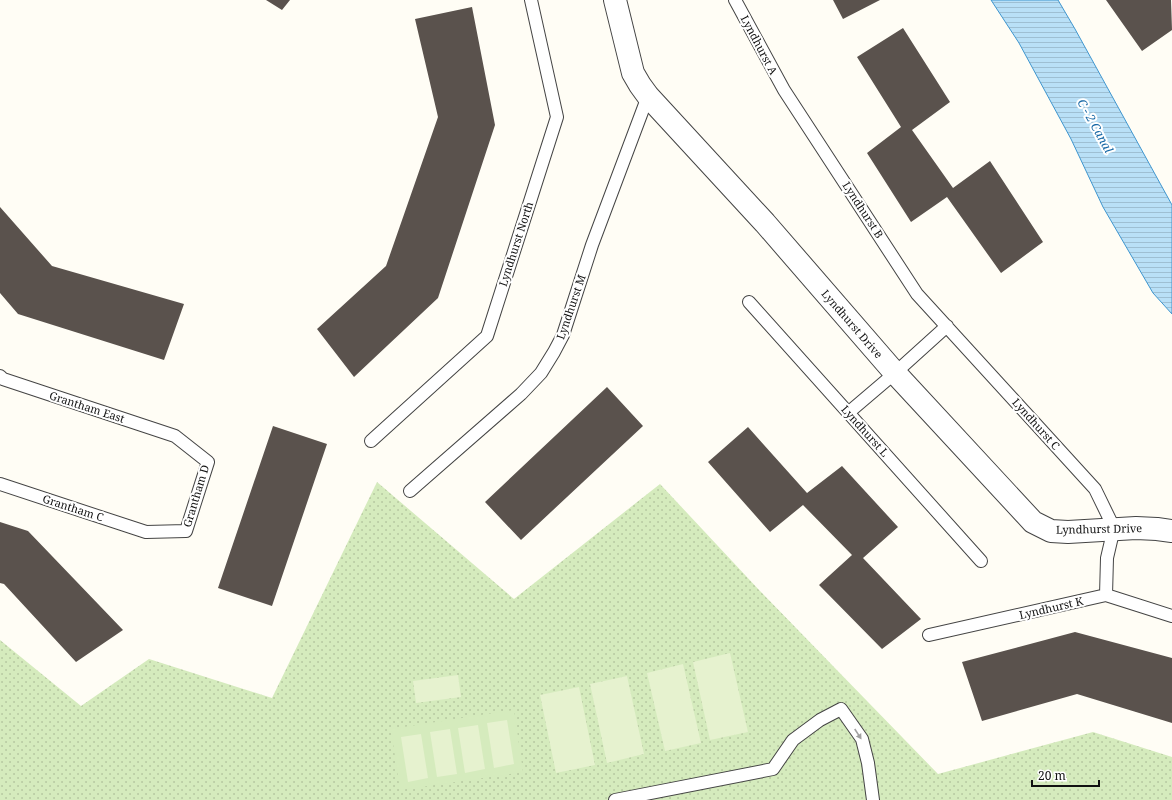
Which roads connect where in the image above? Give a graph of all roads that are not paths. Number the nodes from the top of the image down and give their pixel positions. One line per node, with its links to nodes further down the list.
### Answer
1 (530, 0): 12 (lane, Lyndhurst North)
2 (615, 0): 5 (street, Lyndhurst Drive)
3 (735, 0): 4 (lane, Lyndhurst A)
4 (784, 90): 7 (lane, Lyndhurst B)
5 (648, 96): 8 (street, Lyndhurst Drive); 14 (lane, Lyndhurst M)
6 (749, 302): 10 (lane, Lyndhurst L)
7 (947, 326): 8 (lane); 15 (lane, Lyndhurst C)
8 (895, 373): 10 (lane); 15 (street, Lyndhurst Drive)
9 (0, 376): 11 (lane, Grantham East)
10 (848, 413): 18 (lane, Lyndhurst L)
11 (175, 436): 17 (lane, Grantham D)
12 (372, 441)
13 (0, 484): 17 (lane, Grantham C)
14 (410, 491)
15 (1114, 528): 16 (street, Lyndhurst Drive); 19 (lane)
16 (1172, 531)
17 (146, 532)
18 (980, 560)
19 (1106, 595): 20 (lane); 21 (lane, Lyndhurst K)
20 (1172, 616)
21 (929, 635)
22 (615, 800): 23 (lane, one-way to 23)
23 (874, 800)

